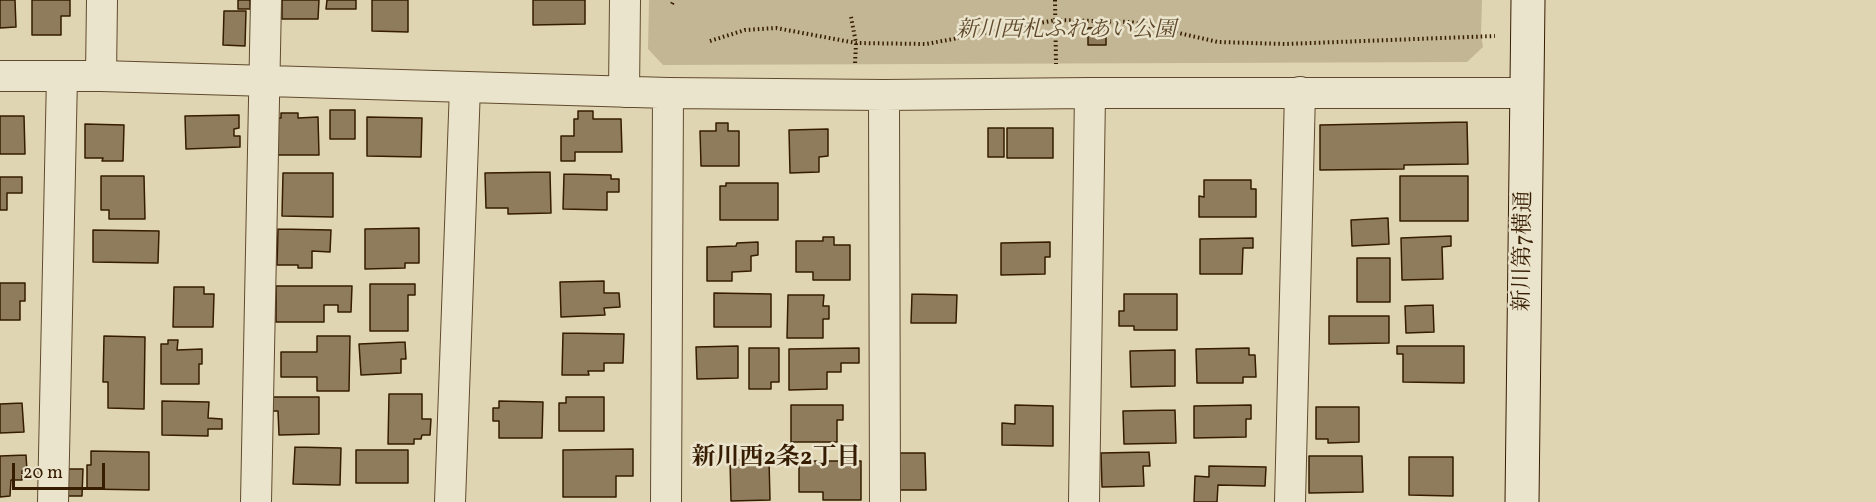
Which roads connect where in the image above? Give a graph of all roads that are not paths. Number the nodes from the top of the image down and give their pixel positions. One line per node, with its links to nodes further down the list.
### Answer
1 (102, 0): 7 (street)
2 (266, 0): 8 (street)
3 (625, 0): 10 (street)
4 (1528, 0): 14 (street, 新川第7横通)
5 (0, 76): 6 (street)
6 (62, 76): 7 (street); 16 (street)
7 (101, 76): 8 (street)
8 (263, 81): 9 (street); 17 (street)
9 (465, 87): 10 (street); 18 (street)
10 (624, 92): 12 (street)
11 (1300, 92): 13 (street); 14 (street); 22 (street)
12 (668, 93): 15 (street); 19 (street)
13 (1090, 93): 15 (street); 21 (street)
14 (1527, 93): 23 (street, 新川第7横通)
15 (884, 96): 20 (street)
16 (53, 502)
17 (256, 502)
18 (450, 502)
19 (666, 502)
20 (885, 502)
21 (1084, 502)
22 (1290, 502)
23 (1522, 502)

